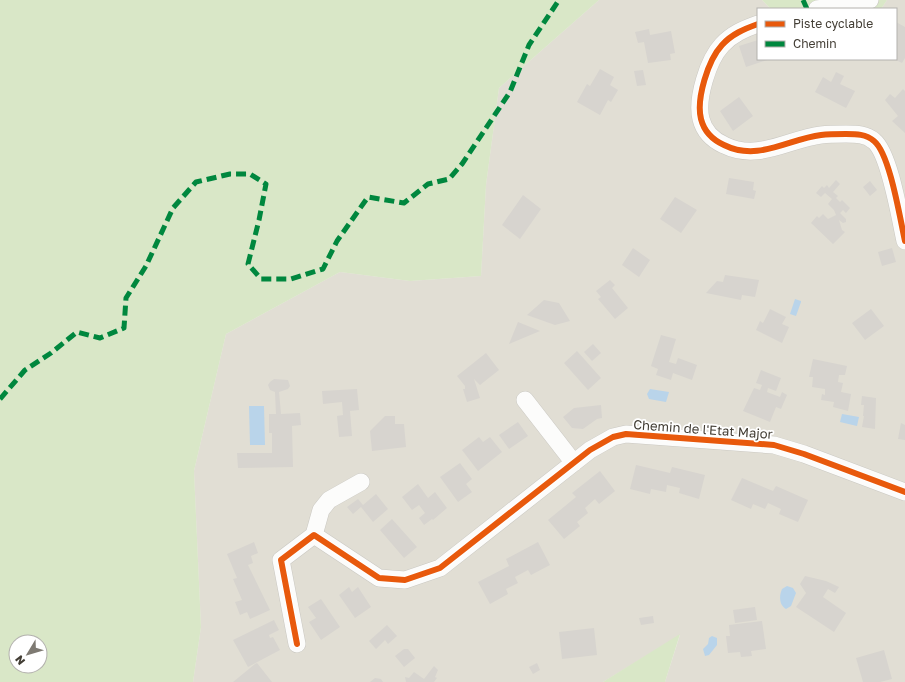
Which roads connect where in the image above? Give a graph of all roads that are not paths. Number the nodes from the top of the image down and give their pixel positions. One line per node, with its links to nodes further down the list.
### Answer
1 (870, 0): 2 (street)
2 (823, 8)
3 (757, 24): 4 (street)
4 (905, 241)
5 (524, 400): 6 (street)
6 (574, 463): 8 (street, Chemin de l'Etat Major); 9 (street, Chemin de l'Etat Major)
7 (361, 482): 9 (street)
8 (905, 492)
9 (314, 535): 10 (street)
10 (297, 644)

